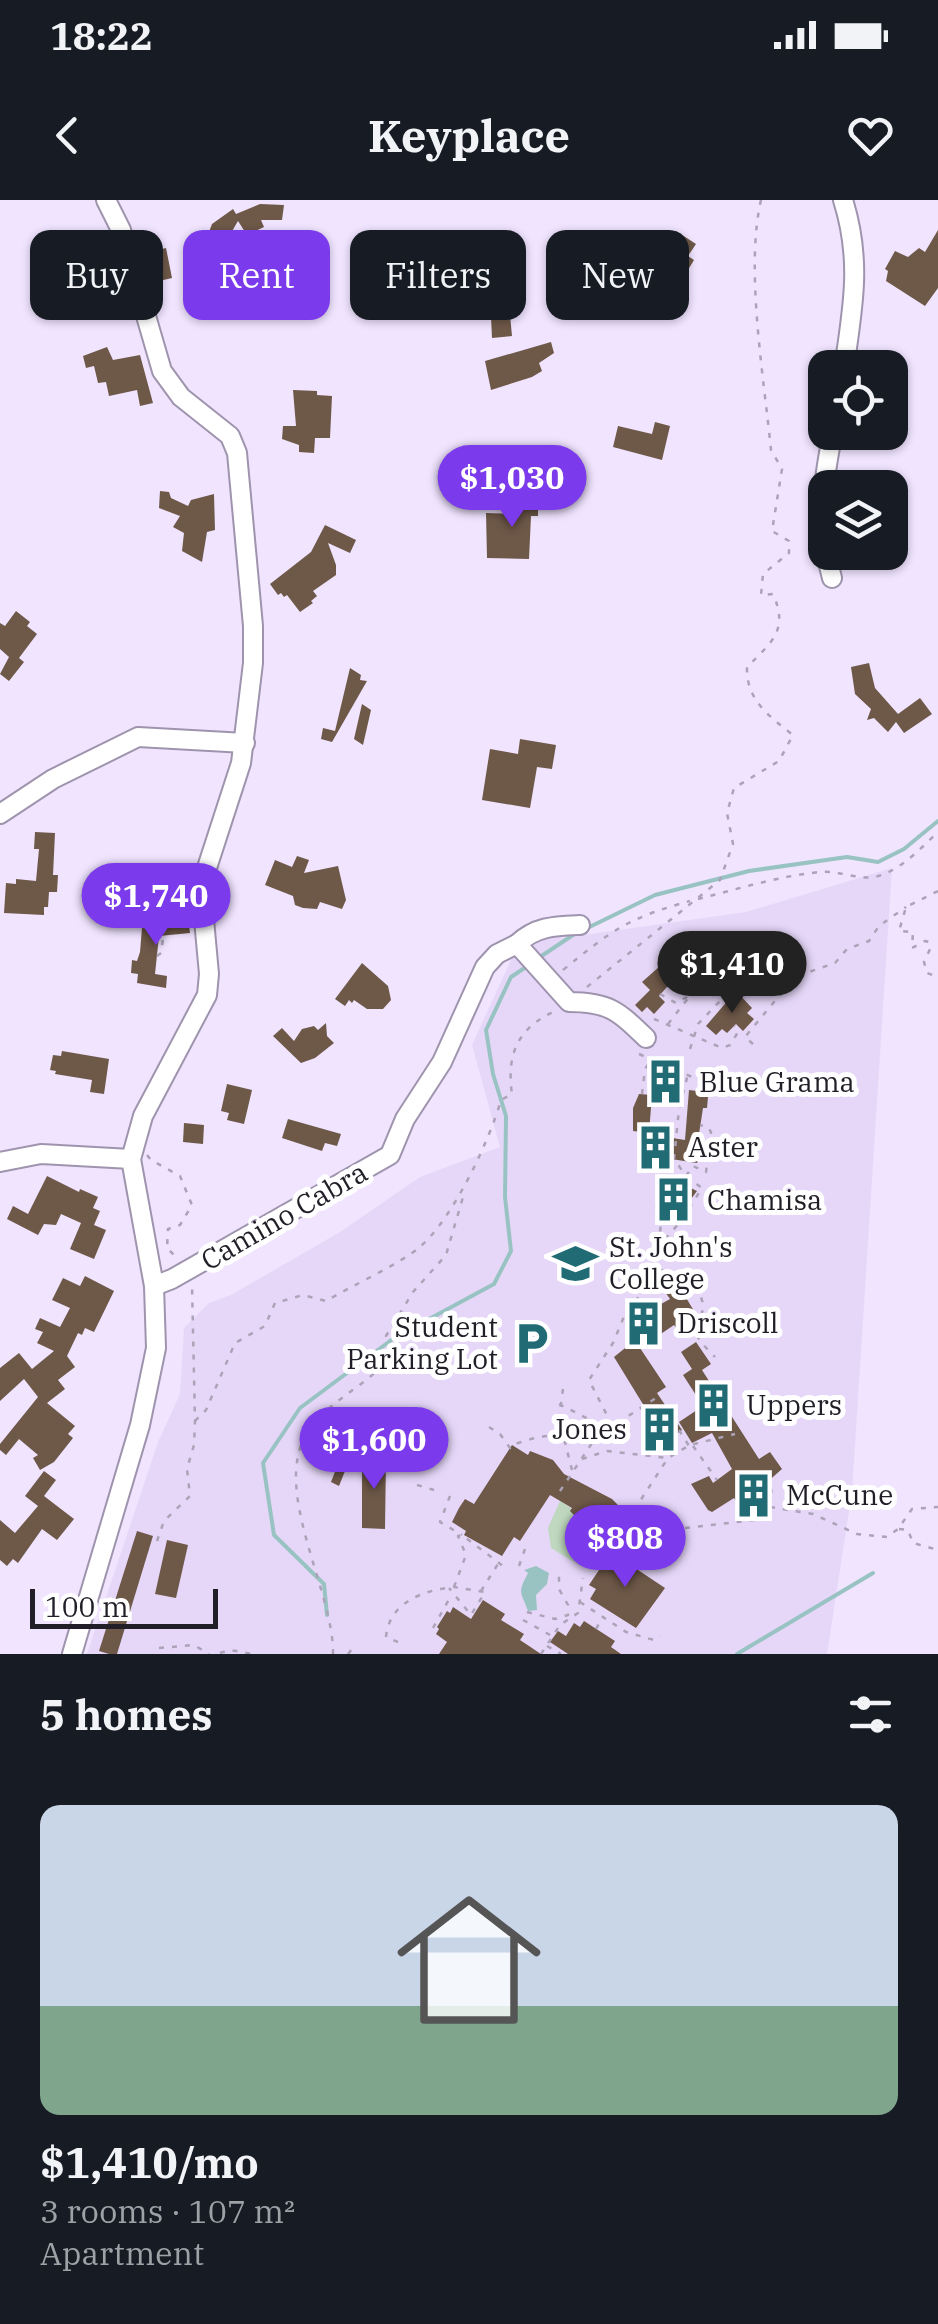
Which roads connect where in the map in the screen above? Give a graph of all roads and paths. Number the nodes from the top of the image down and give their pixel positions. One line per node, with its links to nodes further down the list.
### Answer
1 (106, 200): 7 (street)
2 (761, 200): 11 (path)
3 (843, 200): 4 (street)
4 (846, 350)
5 (830, 450): 6 (street)
6 (832, 578)
7 (245, 743): 8 (street); 38 (street)
8 (0, 814)
9 (938, 832): 11 (path)
10 (938, 892): 12 (path)
11 (695, 900): 18 (path); 23 (path)
12 (906, 907): 17 (path); 28 (path)
13 (166, 918): 16 (path)
14 (580, 925): 15 (street)
15 (523, 949): 18 (street); 48 (street, Camino Cabra)
16 (157, 956)
17 (938, 977)
18 (548, 978): 23 (street)
19 (697, 987): 22 (path)
20 (711, 992): 27 (path)
21 (660, 994): 22 (path)
22 (690, 994): 25 (path)
23 (569, 1002): 29 (street); 42 (path)
24 (654, 1020): 25 (path)
25 (668, 1025): 27 (path)
26 (734, 1026): 27 (path)
27 (693, 1036): 30 (path)
28 (753, 1044)
29 (642, 1046): 31 (path)
30 (690, 1049)
31 (653, 1060): 32 (path); 34 (path)
32 (688, 1074): 33 (path); 36 (path)
33 (706, 1083)
34 (642, 1094)
35 (649, 1102): 36 (path)
36 (680, 1104): 40 (path)
37 (700, 1126): 40 (path)
38 (136, 1152): 39 (street); 48 (path); 49 (street)
39 (0, 1162)
40 (686, 1177): 41 (path); 44 (path)
41 (681, 1186)
42 (463, 1193): 54 (path); 104 (path)
43 (664, 1214): 44 (path)
44 (664, 1239): 45 (path)
45 (670, 1244)
46 (670, 1254): 47 (path)
47 (658, 1268): 50 (path); 55 (path)
48 (190, 1270): 49 (street, Camino Cabra); 54 (path)
49 (154, 1286): 101 (street)
50 (715, 1357)
51 (563, 1389): 53 (path)
52 (650, 1392): 55 (path)
53 (559, 1404): 58 (path); 60 (path)
54 (194, 1421): 77 (path)
55 (612, 1425): 58 (path)
56 (489, 1427): 60 (path)
57 (679, 1430): 61 (path)
58 (601, 1433): 63 (path)
59 (735, 1434): 61 (path)
60 (564, 1438): 64 (path)
61 (691, 1445): 62 (path); 66 (path)
62 (668, 1458): 63 (path); 73 (path)
63 (582, 1459): 64 (path)
64 (573, 1471): 69 (path)
65 (764, 1475): 71 (path)
66 (717, 1480)
67 (417, 1485): 68 (path)
68 (434, 1490)
69 (560, 1491)
70 (450, 1496): 76 (path)
71 (770, 1507): 74 (path); 75 (path)
72 (938, 1507): 75 (path)
73 (626, 1521)
74 (686, 1528)
75 (898, 1529): 79 (path)
76 (462, 1536): 83 (path); 84 (path)
77 (156, 1541)
78 (526, 1546): 80 (path)
79 (938, 1550)
80 (519, 1566)
81 (559, 1572): 88 (path)
82 (582, 1578): 86 (path)
83 (451, 1587): 84 (path); 85 (path); 96 (path)
84 (481, 1591): 85 (path)
85 (452, 1594): 92 (path)
86 (580, 1602): 88 (path); 89 (path)
87 (527, 1612): 88 (path)
88 (571, 1617): 91 (path); 95 (path)
89 (603, 1617): 93 (path); 94 (path)
90 (523, 1620): 95 (path)
91 (582, 1624)
92 (433, 1628)
93 (596, 1629)
94 (660, 1636)
95 (553, 1637): 98 (path)
96 (398, 1642)
97 (356, 1644): 105 (path)
98 (546, 1645): 106 (path); 107 (path)
99 (159, 1648): 102 (path)
100 (220, 1653): 103 (path)
101 (72, 1654)
102 (209, 1654)
103 (252, 1654)
104 (333, 1654)
105 (348, 1654)
106 (541, 1654)
107 (560, 1654)

